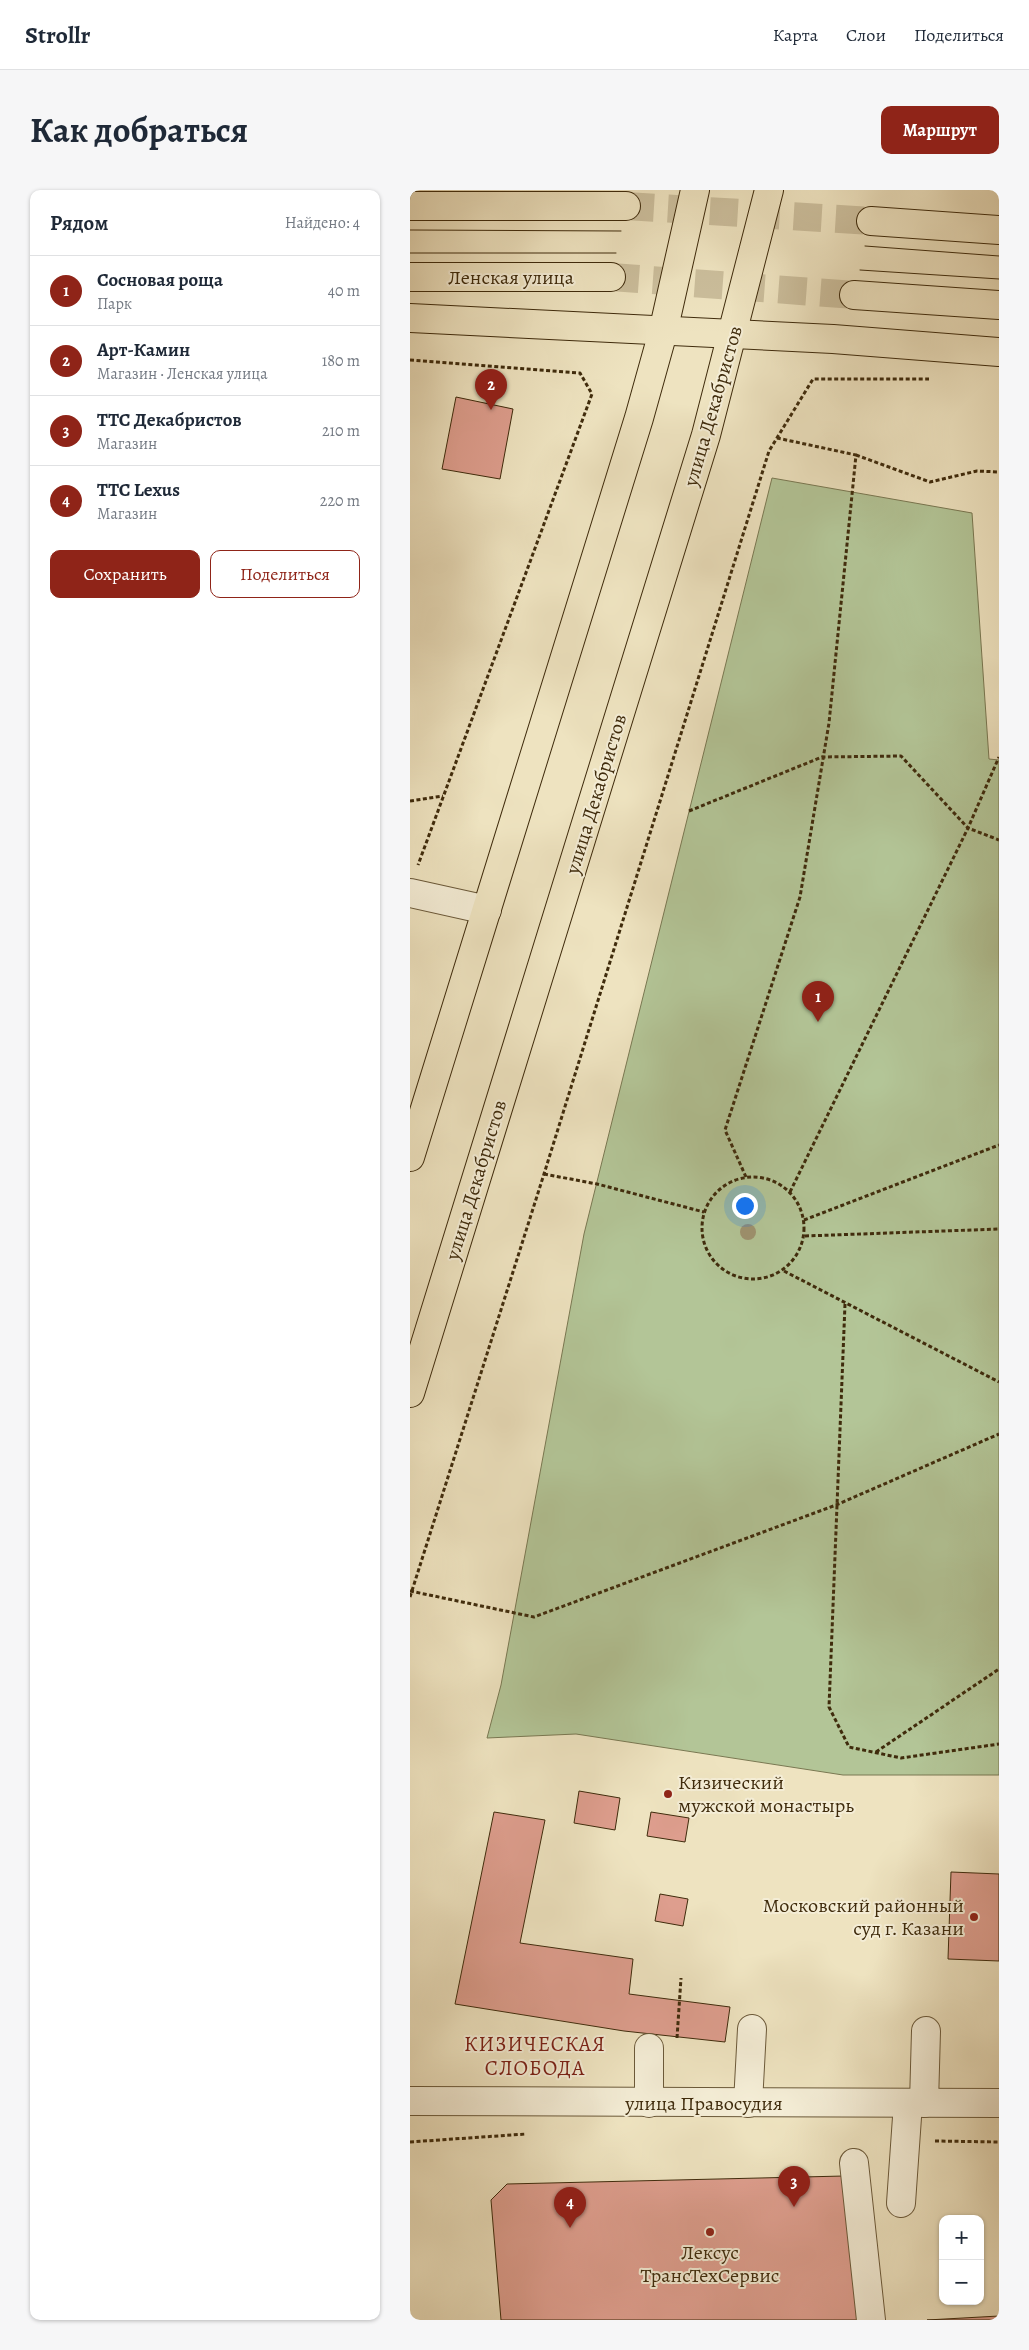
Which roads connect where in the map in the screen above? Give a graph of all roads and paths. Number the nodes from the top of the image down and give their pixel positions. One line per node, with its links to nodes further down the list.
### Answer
1 (695, 190): 12 (main road)
2 (769, 190): 13 (main road, улица Декабристов)
3 (410, 206): 4 (main road)
4 (626, 206)
5 (871, 221): 6 (main road)
6 (999, 230)
7 (410, 277): 8 (main road, Ленская улица)
8 (611, 277)
9 (854, 295): 10 (main road)
10 (999, 305)
11 (410, 318): 12 (main road)
12 (663, 332): 13 (main road); 28 (main road)
13 (734, 334): 14 (main road); 41 (main road, улица Декабристов)
14 (999, 352)
15 (410, 360): 22 (path)
16 (937, 379): 17 (path)
17 (777, 438): 18 (path); 31 (path)
18 (856, 455): 19 (path); 20 (path)
19 (999, 472)
20 (822, 757): 24 (path); 25 (path); 32 (path)
21 (999, 757): 25 (path)
22 (443, 796): 23 (path); 27 (path)
23 (410, 801)
24 (688, 811)
25 (968, 828): 26 (path); 33 (path)
26 (999, 840)
27 (413, 881): 28 (street)
28 (487, 910): 30 (main road)
29 (999, 1145): 35 (path)
30 (410, 1157)
31 (544, 1174): 34 (path); 44 (path)
32 (746, 1177): 33 (path); 34 (path)
33 (790, 1192): 35 (path)
34 (704, 1212): 38 (path)
35 (804, 1220): 37 (path)
36 (999, 1229): 37 (path)
37 (805, 1236): 38 (path)
38 (784, 1270): 39 (path)
39 (845, 1304): 40 (path); 43 (path)
40 (999, 1382)
41 (410, 1393)
42 (999, 1434): 43 (path)
43 (836, 1505): 44 (path); 48 (path)
44 (410, 1591): 45 (path)
45 (410, 1597)
46 (999, 1669): 48 (path)
47 (999, 1744): 48 (path)
48 (875, 1752)
49 (681, 1978): 52 (path)
50 (752, 2030): 56 (street)
51 (926, 2031): 57 (street)
52 (677, 2037)
53 (649, 2048): 55 (street)
54 (410, 2101): 55 (street, улица Правосудия)
55 (650, 2103): 56 (street, улица Правосудия)
56 (748, 2103): 57 (street, улица Правосудия)
57 (916, 2103): 58 (street, улица Правосудия); 59 (street)
58 (999, 2103)
59 (904, 2141): 60 (path); 62 (street)
60 (999, 2142)
61 (854, 2163): 63 (street)
62 (901, 2203)
63 (871, 2320)

